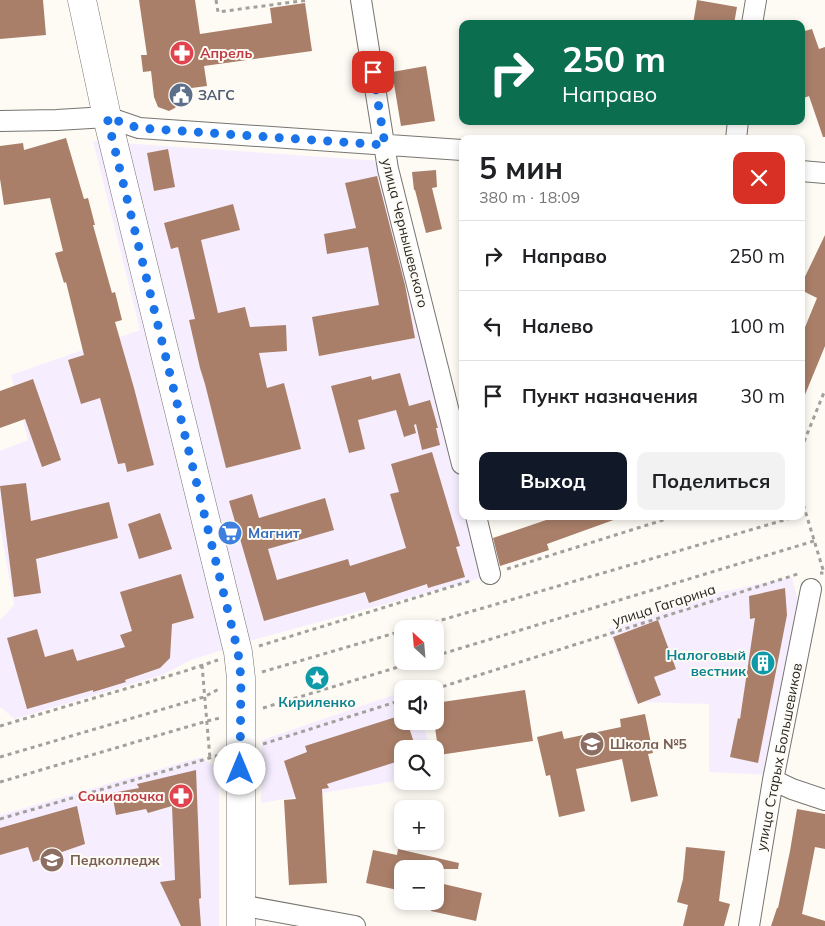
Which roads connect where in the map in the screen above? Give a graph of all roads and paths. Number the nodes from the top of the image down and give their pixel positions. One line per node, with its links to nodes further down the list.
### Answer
1 (82, 0): 7 (main road)
2 (216, 0): 3 (path)
3 (308, 0)
4 (361, 0): 9 (street, улица Чернышевского)
5 (756, 0): 6 (street)
6 (753, 20)
7 (107, 117): 8 (street); 9 (street); 28 (main road)
8 (0, 122)
9 (385, 145): 10 (street); 15 (street, улица Чернышевского)
10 (459, 150)
11 (805, 171): 12 (street)
12 (825, 173)
13 (825, 390): 14 (path)
14 (805, 439)
15 (459, 452)
16 (805, 511): 17 (path, улица Гагарина)
17 (806, 514): 21 (path, улица Гагарина)
18 (477, 520): 23 (street)
19 (663, 520): 23 (path)
20 (786, 520): 25 (path)
21 (814, 541): 22 (path, улица Гагарина); 27 (path)
22 (825, 573): 24 (path, улица Гагарина)
23 (490, 574): 28 (path)
24 (810, 578): 31 (path, улица Гагарина); 40 (street, улица Старых Большевиков)
25 (442, 620)
26 (394, 633): 28 (path)
27 (444, 653)
28 (240, 665): 29 (path); 32 (path); 34 (main road)
29 (202, 666): 32 (path); 36 (path)
30 (394, 668): 34 (path)
31 (444, 687)
32 (204, 697): 35 (path); 38 (path)
33 (394, 703): 37 (path)
34 (241, 715): 35 (path); 37 (main road)
35 (207, 721): 39 (path); 41 (path)
36 (0, 726)
37 (241, 749): 39 (path); 44 (main road)
38 (0, 756)
39 (210, 758): 43 (path)
40 (773, 780): 42 (street); 46 (street, улица Старых Большевиков)
41 (0, 782)
42 (825, 800)
43 (0, 819)
44 (240, 916): 45 (street)
45 (355, 926)
46 (749, 926)

